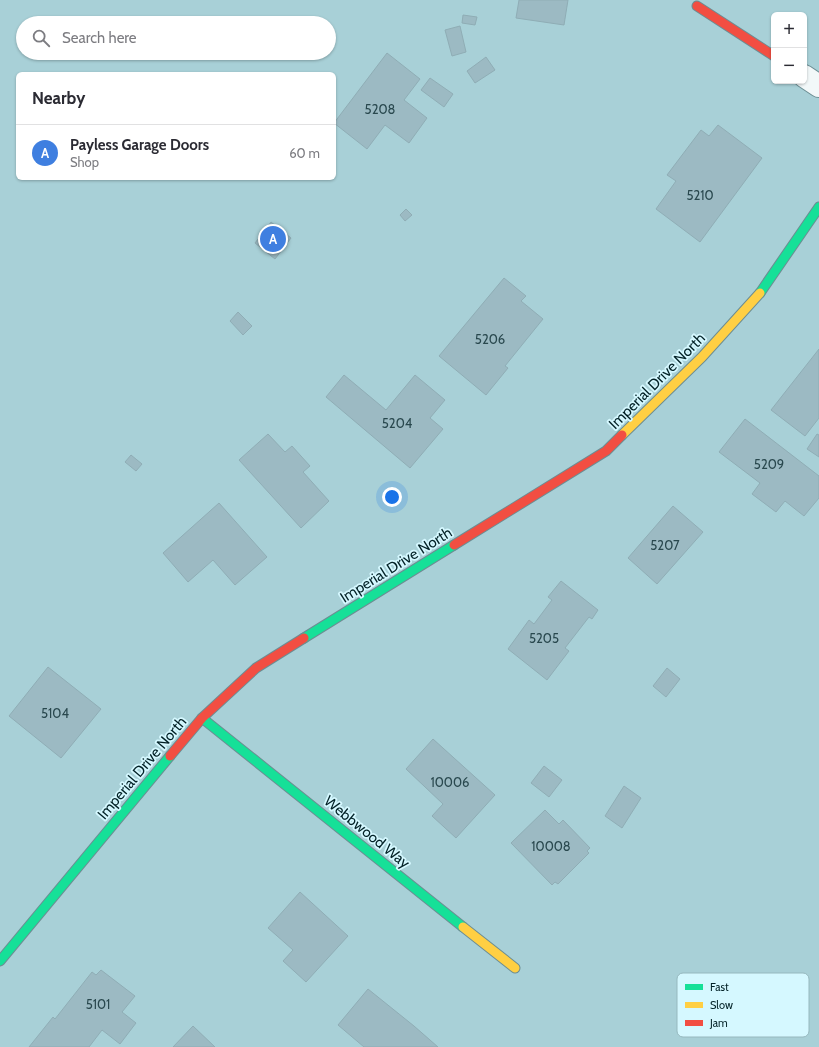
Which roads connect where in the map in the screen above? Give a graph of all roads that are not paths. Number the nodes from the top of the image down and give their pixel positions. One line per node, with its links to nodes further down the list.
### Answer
1 (697, 6): 2 (street)
2 (771, 54)
3 (807, 78): 4 (street)
4 (819, 86)
5 (819, 207): 6 (street, Imperial Drive North)
6 (202, 718): 7 (street, Imperial Drive North); 8 (street, Webbwood Way)
7 (0, 961)
8 (515, 968)

